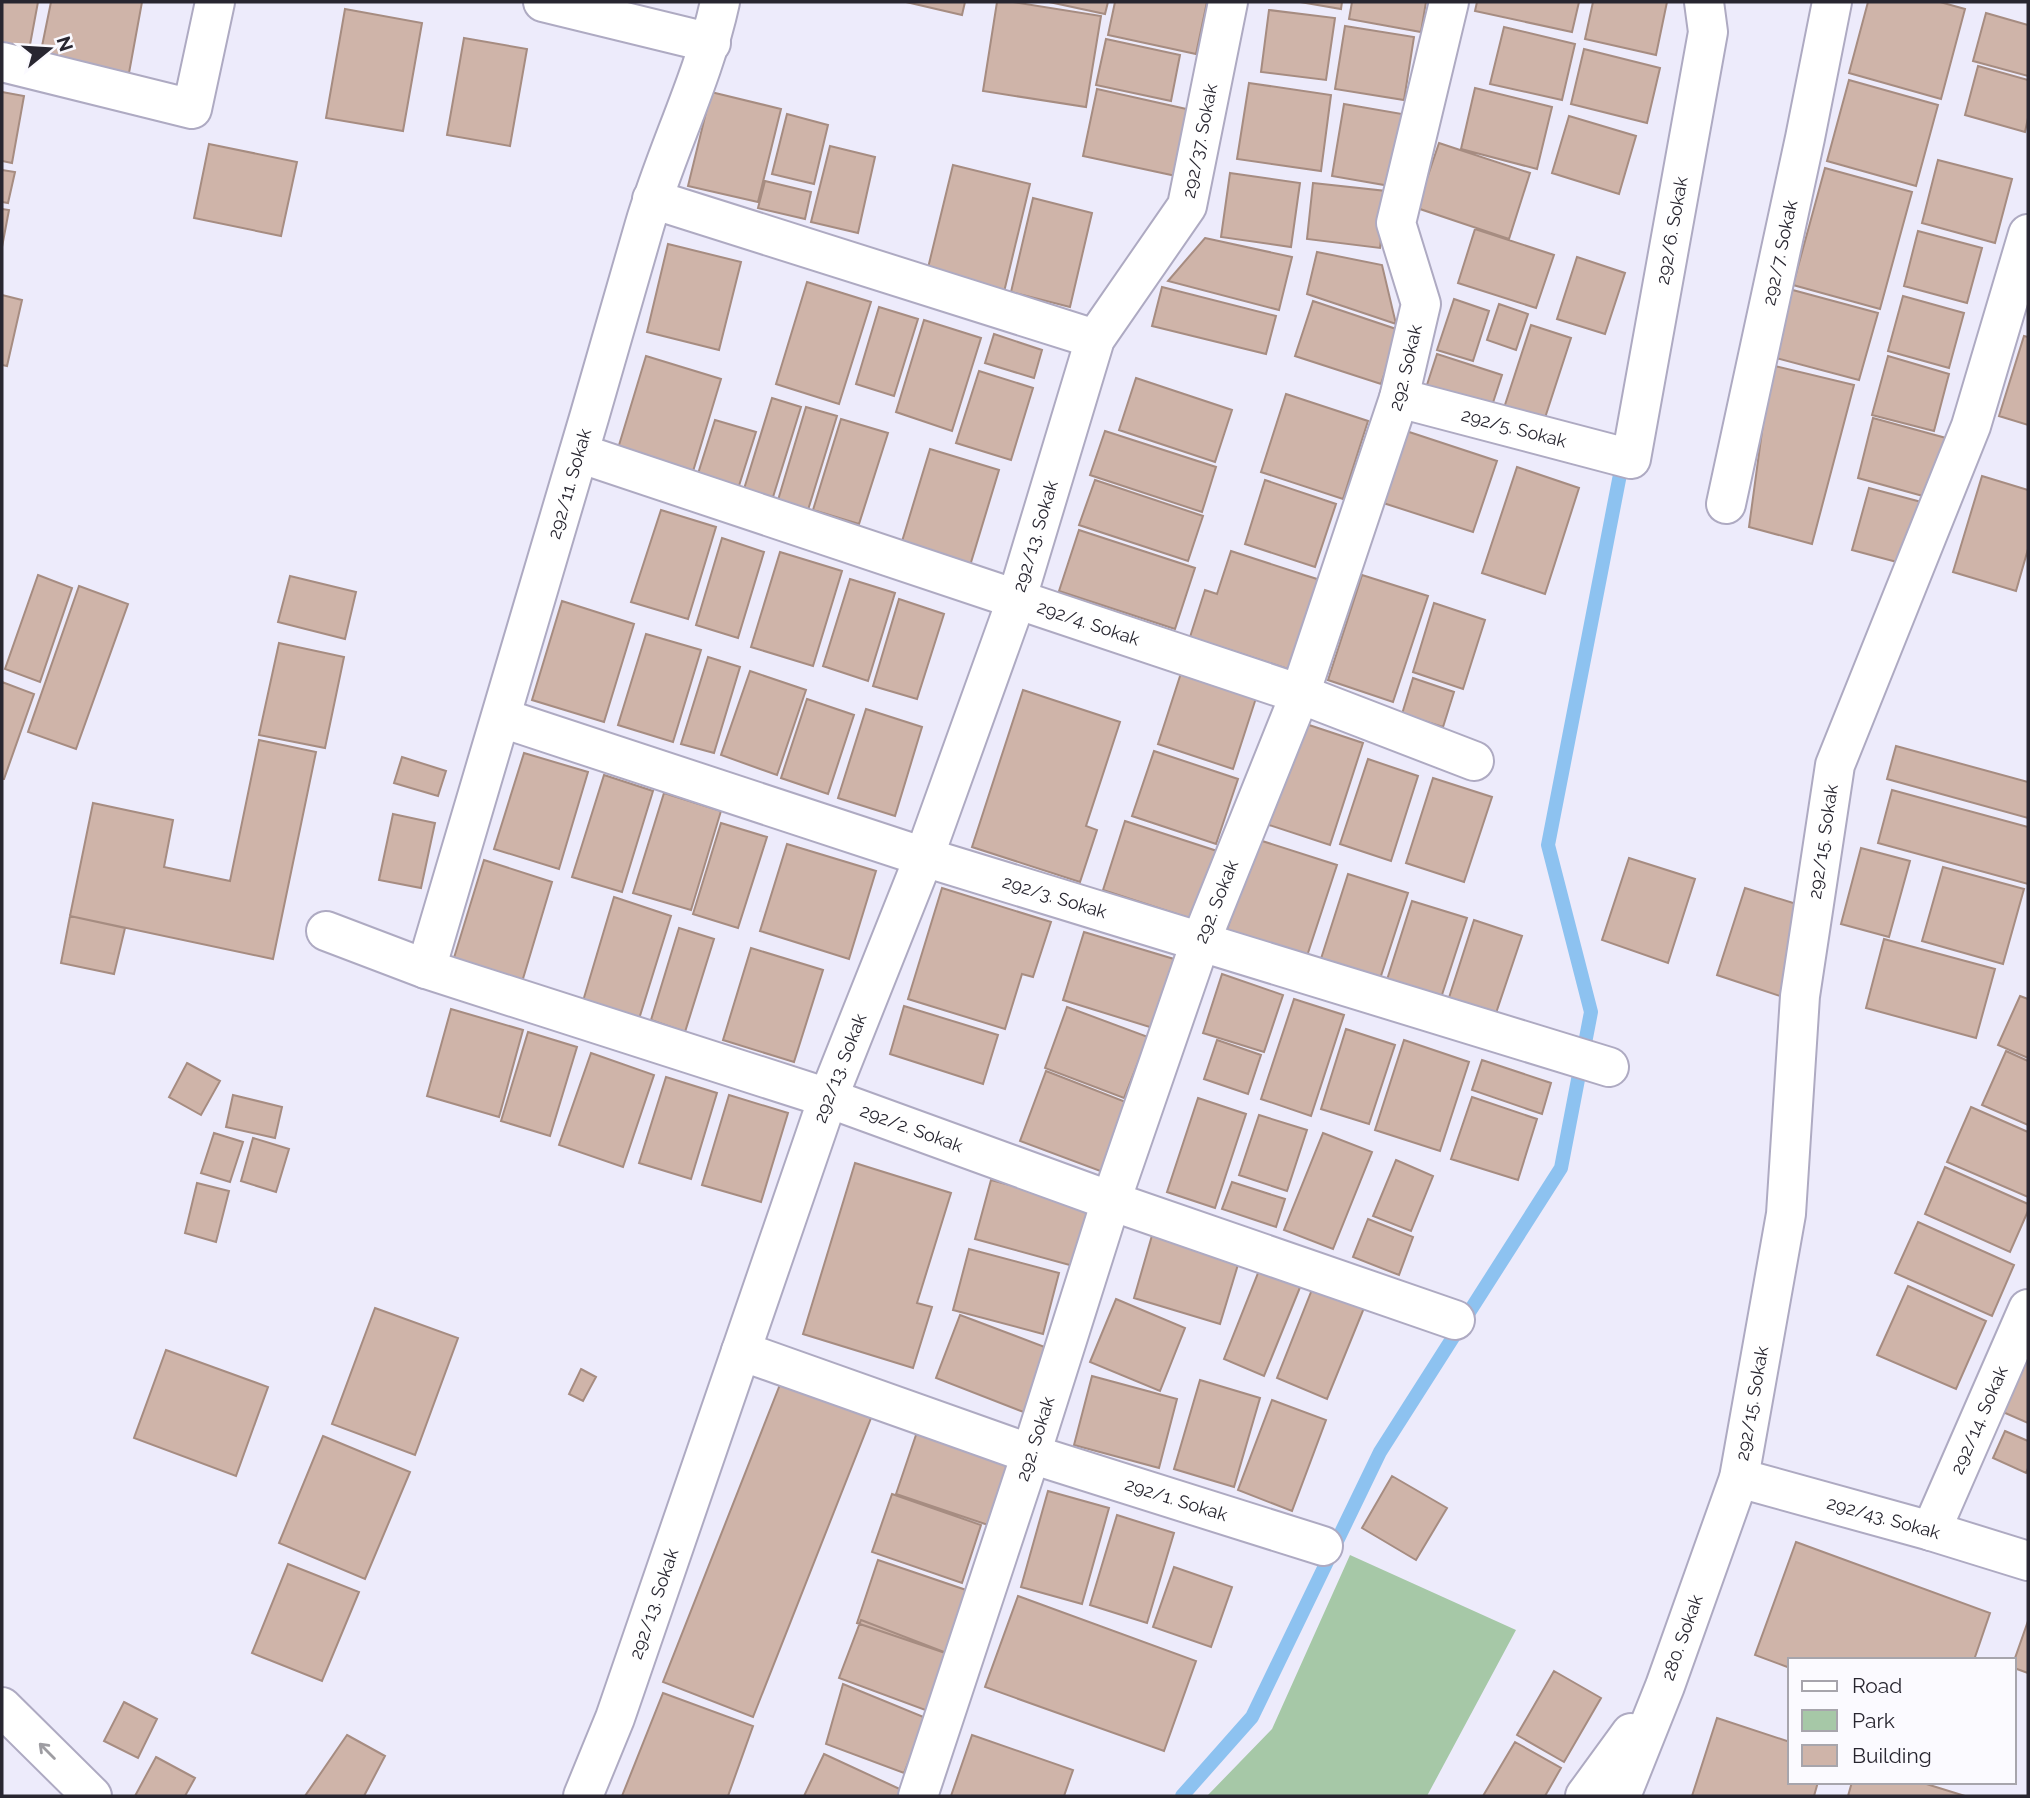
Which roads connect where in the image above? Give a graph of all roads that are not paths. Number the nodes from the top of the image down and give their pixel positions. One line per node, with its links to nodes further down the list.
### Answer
1 (215, 2): 9 (street)
2 (543, 2): 8 (street)
3 (720, 2): 8 (street, 292/11. Sokak)
4 (1228, 2): 12 (street, 292/37. Sokak)
5 (1449, 2): 13 (street, 292. Sokak)
6 (1704, 2): 15 (street, 292/6. Sokak)
7 (1832, 2): 16 (street, 292/7. Sokak)
8 (711, 43): 10 (street, 292/11. Sokak)
9 (2, 62)
10 (652, 199): 12 (street); 14 (street, 292/11. Sokak)
11 (2028, 234): 32 (street, 292/15. Sokak)
12 (1095, 339): 17 (street, 292/13. Sokak)
13 (1399, 398): 15 (street, 292/5. Sokak); 18 (street, 292. Sokak)
14 (579, 453): 17 (street, 292/4. Sokak); 19 (street, 292/11. Sokak)
15 (1631, 459)
16 (1726, 504)
17 (1016, 601): 18 (street, 292/4. Sokak); 21 (street, 292/13. Sokak)
18 (1300, 694): 20 (street, 292/4. Sokak); 23 (street, 292. Sokak)
19 (502, 718): 21 (street, 292/3. Sokak); 24 (street, 292/11. Sokak)
20 (1474, 761)
21 (924, 856): 23 (street, 292/3. Sokak); 26 (street, 292/13. Sokak)
22 (326, 931): 24 (street, 292/2. Sokak)
23 (1200, 943): 25 (street, 292/3. Sokak); 27 (street, 292. Sokak)
24 (426, 970): 26 (street, 292/2. Sokak)
25 (1609, 1067)
26 (828, 1098): 27 (street, 292/2. Sokak); 30 (street, 292/13. Sokak)
27 (1111, 1201): 29 (street, 292/2. Sokak); 31 (street, 292. Sokak)
28 (2028, 1309): 33 (street, 292/14. Sokak)
29 (1455, 1320)
30 (741, 1351): 31 (street, 292/1. Sokak); 39 (street, 292/13. Sokak)
31 (1031, 1454): 34 (street, 292/1. Sokak); 40 (street, 292. Sokak)
32 (1739, 1478): 33 (street, 292/43. Sokak); 36 (street, 280. Sokak)
33 (1931, 1531): 35 (street, 292/43. Sokak)
34 (1323, 1546)
35 (2028, 1562)
36 (1665, 1686): 41 (street); 42 (street, 280. Sokak)
37 (2, 1707): 38 (street, one-way to 37)
38 (92, 1796)
39 (583, 1796)
40 (918, 1796)
41 (1585, 1796)
42 (1621, 1796)

